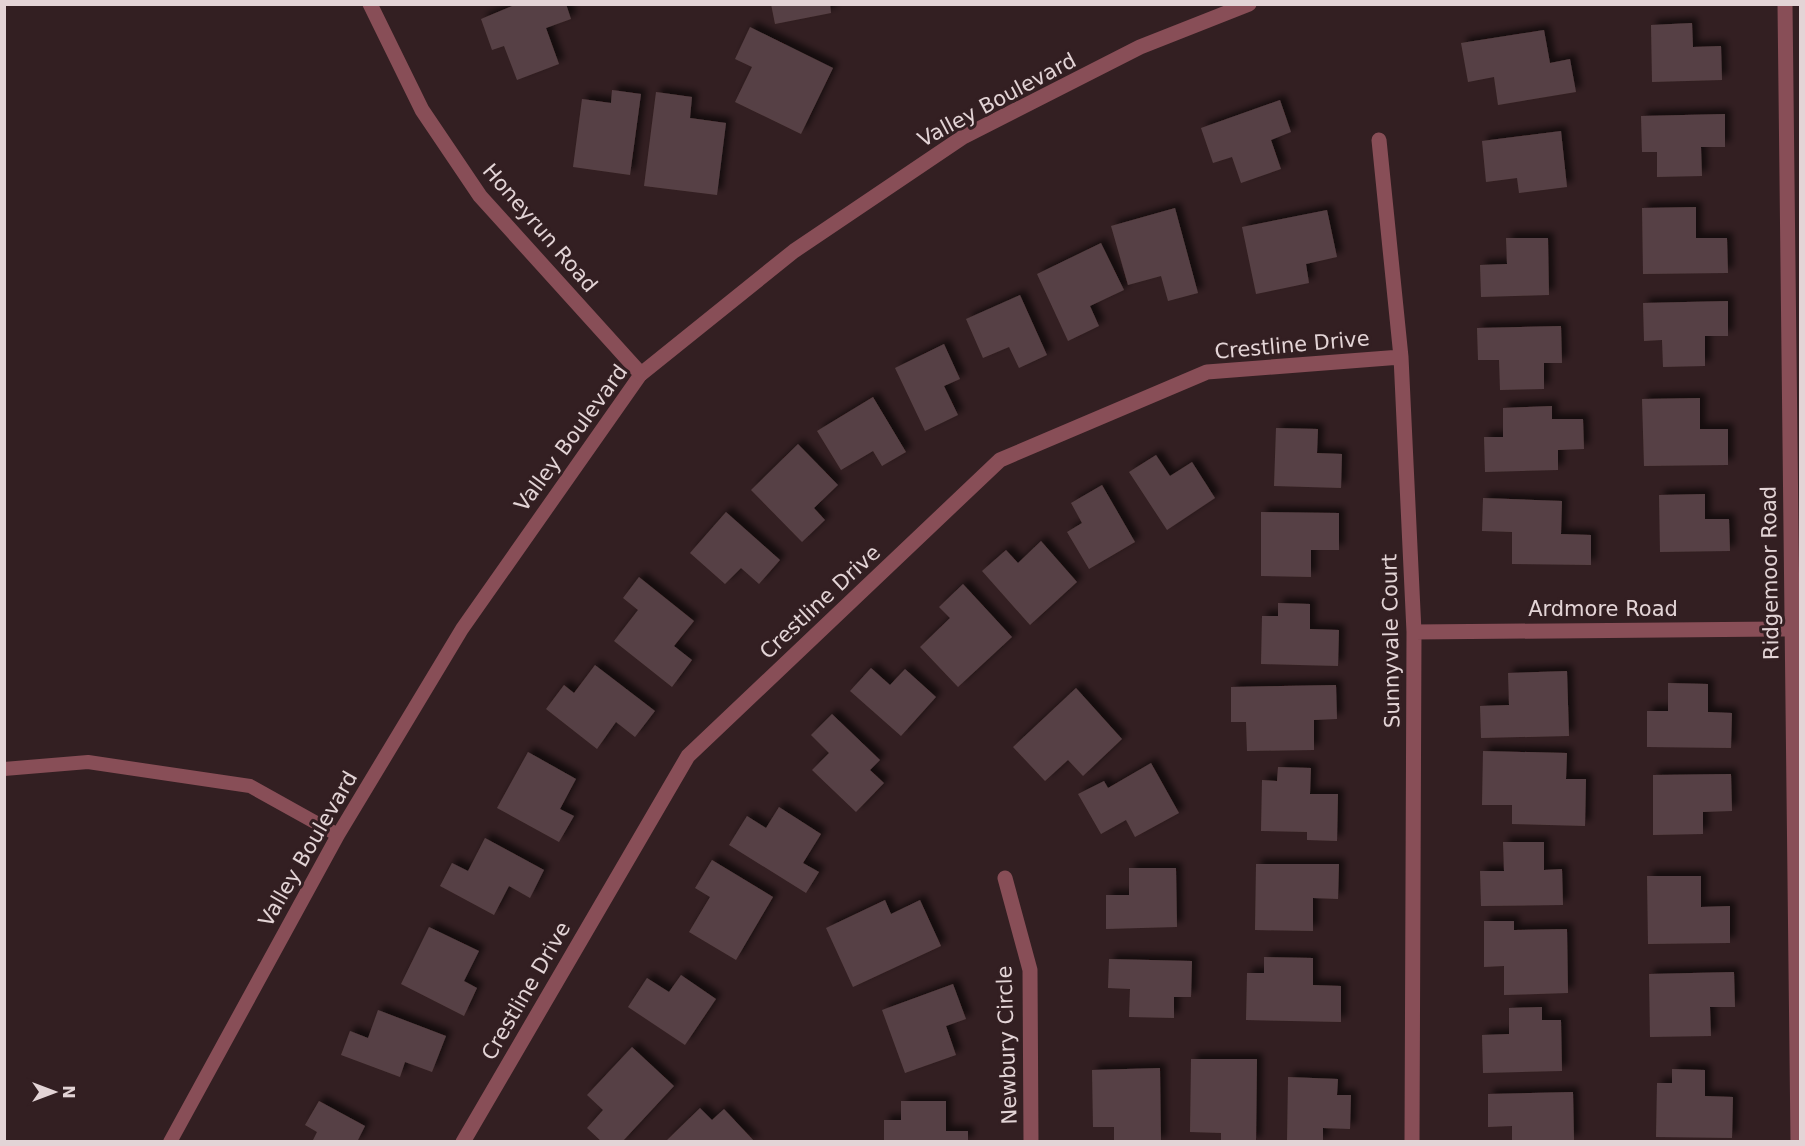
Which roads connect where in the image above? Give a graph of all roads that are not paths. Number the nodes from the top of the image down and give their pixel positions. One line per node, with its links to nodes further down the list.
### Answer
1 (370, 4): 7 (street, Honeyrun Road)
2 (1250, 4): 7 (street, Valley Boulevard)
3 (1785, 4): 5 (street, Ridgemoor Road)
4 (1379, 140): 6 (street, Sunnyvale Court)
5 (1794, 180): 8 (street, Ridgemoor Road)
6 (1401, 357): 9 (street, Sunnyvale Court); 14 (street, Crestline Drive)
7 (641, 374): 11 (lane, Valley Boulevard)
8 (1792, 629): 9 (street, Ardmore Road); 17 (street, Ridgemoor Road)
9 (1414, 632): 16 (street, Sunnyvale Court)
10 (4, 769): 11 (lane)
11 (338, 835): 13 (lane, Valley Boulevard)
12 (1005, 878): 15 (street, Newbury Circle)
13 (170, 1142)
14 (463, 1142)
15 (1031, 1142)
16 (1412, 1142)
17 (1798, 1142)

